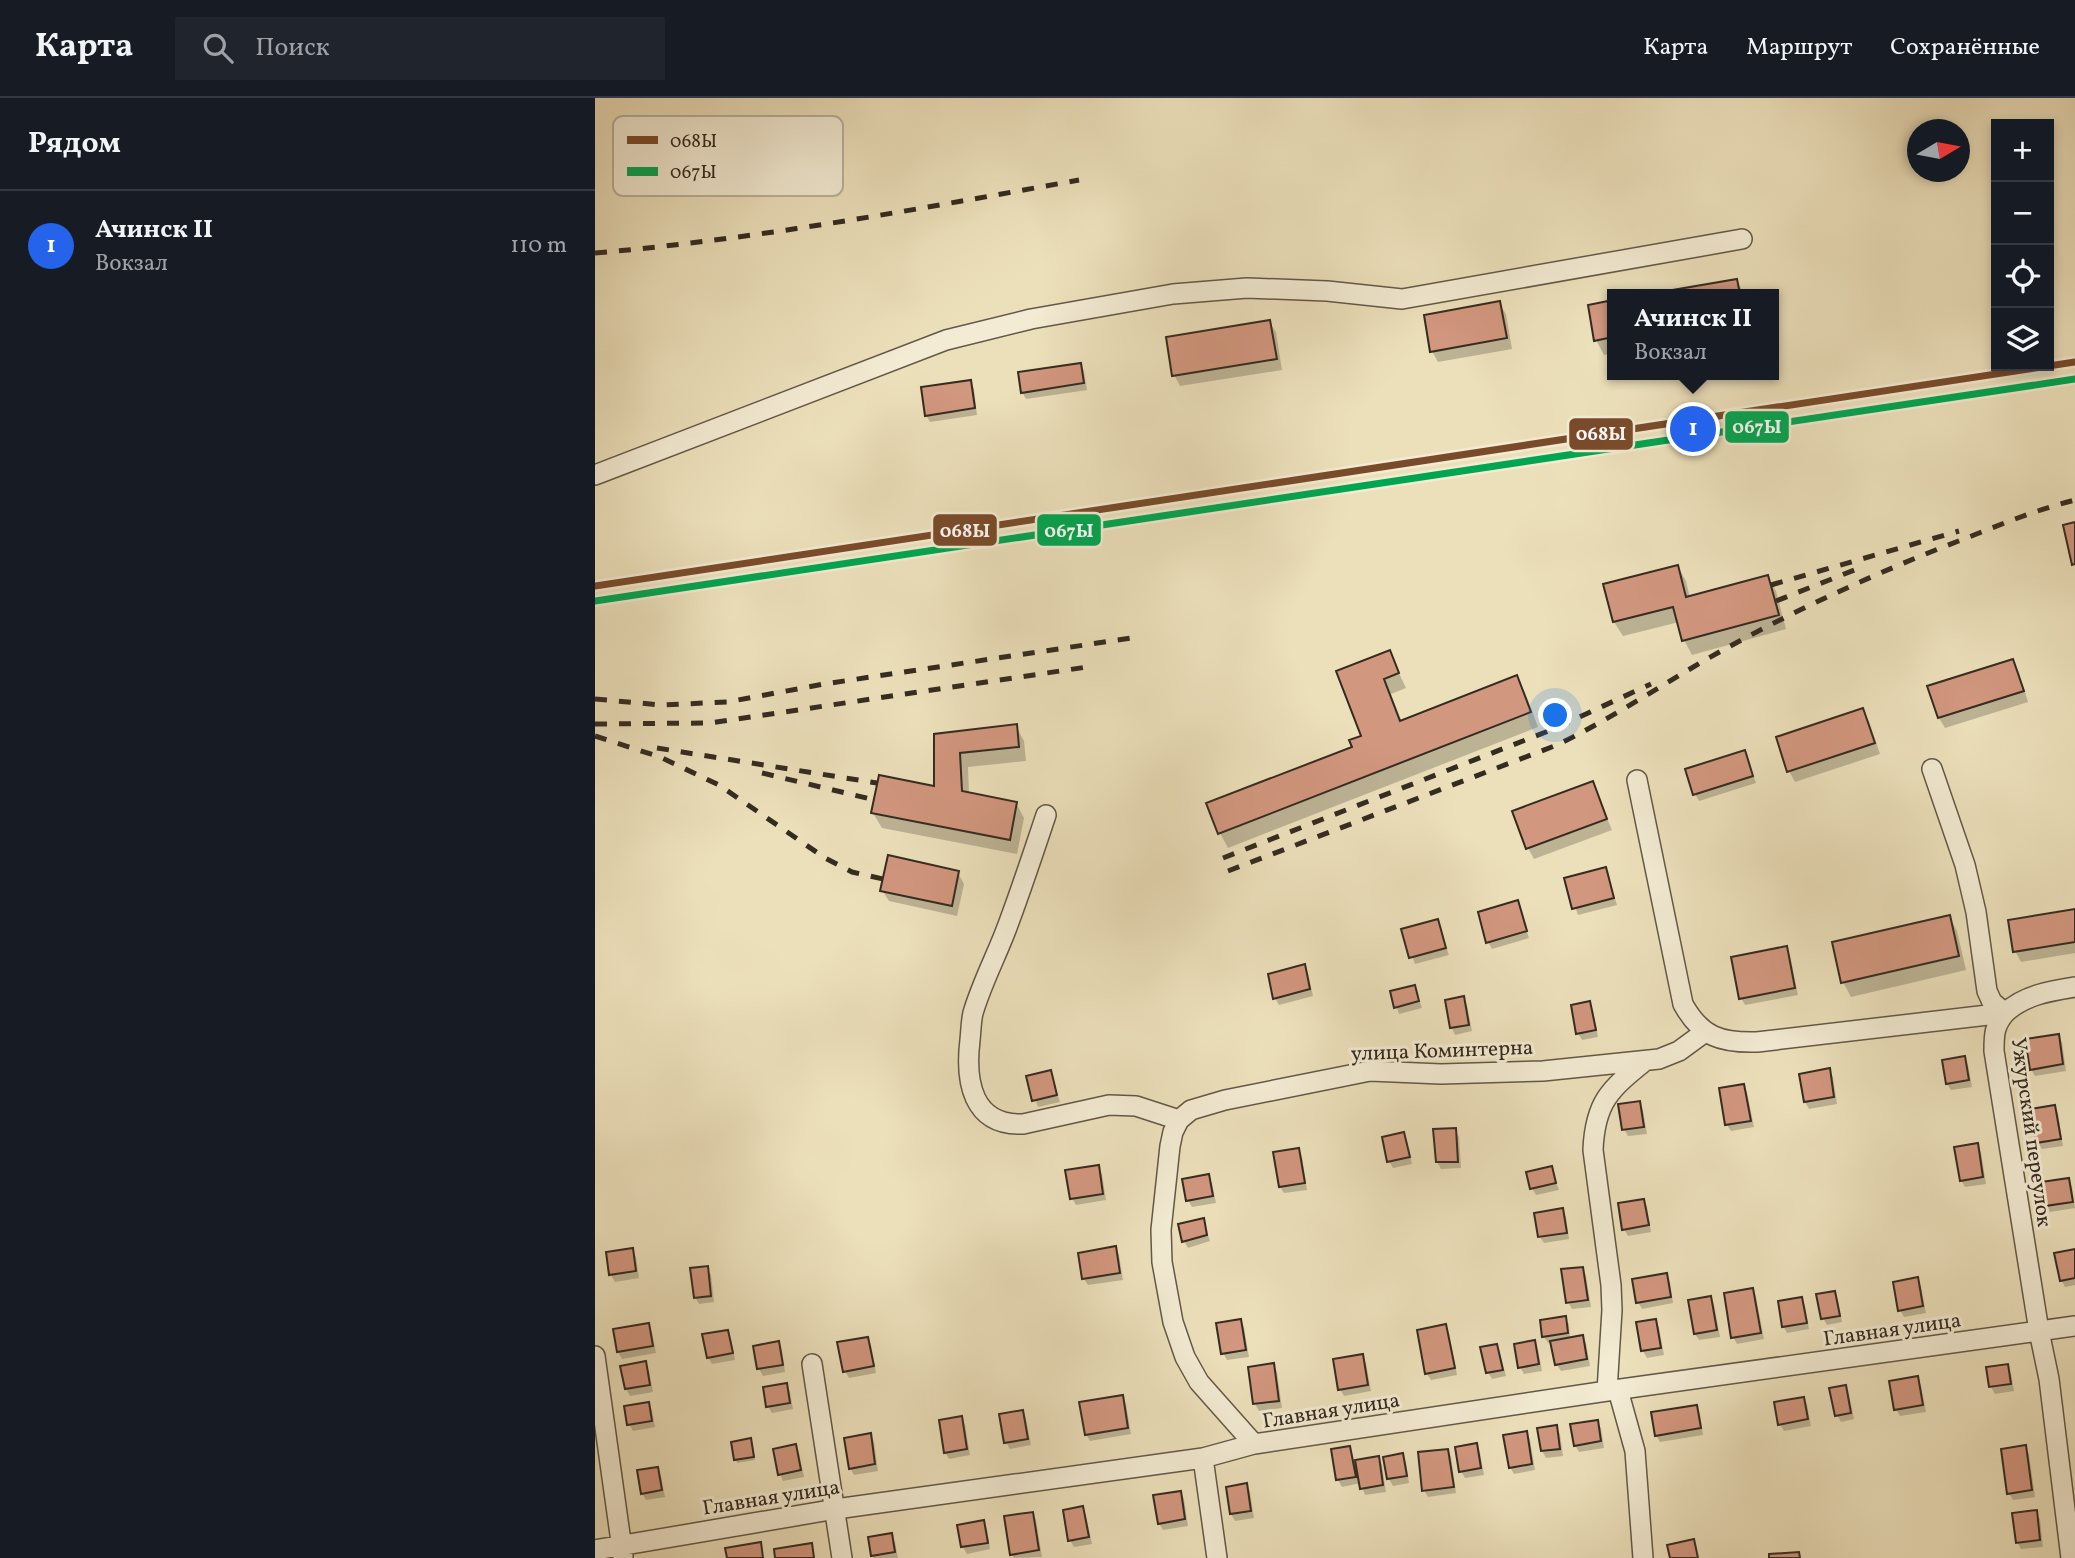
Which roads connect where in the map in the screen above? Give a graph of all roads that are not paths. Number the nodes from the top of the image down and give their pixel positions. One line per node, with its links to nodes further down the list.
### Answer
1 (1742, 239): 2 (street)
2 (595, 475)
3 (1932, 769): 7 (street, Ужурский переулок)
4 (1637, 780): 8 (street)
5 (1046, 815): 10 (street)
6 (2075, 987): 7 (street)
7 (2005, 1013): 8 (street); 12 (street, Ужурский переулок)
8 (1705, 1032): 9 (street, улица Коминтерна)
9 (1645, 1061): 10 (street, улица Коминтерна); 15 (street)
10 (1179, 1120): 16 (street)
11 (2075, 1326): 12 (street, Главная улица)
12 (2039, 1331): 15 (street, Главная улица); 24 (street, Ужурский переулок)
13 (595, 1356): 20 (street)
14 (812, 1364): 18 (street)
15 (1613, 1391): 16 (street, Главная улица); 23 (street)
16 (1254, 1444): 17 (street, Главная улица)
17 (1203, 1458): 18 (street, Главная улица); 22 (street)
18 (836, 1509): 20 (street, Главная улица); 21 (street)
19 (595, 1550): 20 (street, Главная улица)
20 (622, 1552)
21 (842, 1558)
22 (1217, 1558)
23 (1643, 1558)
24 (2071, 1558)

